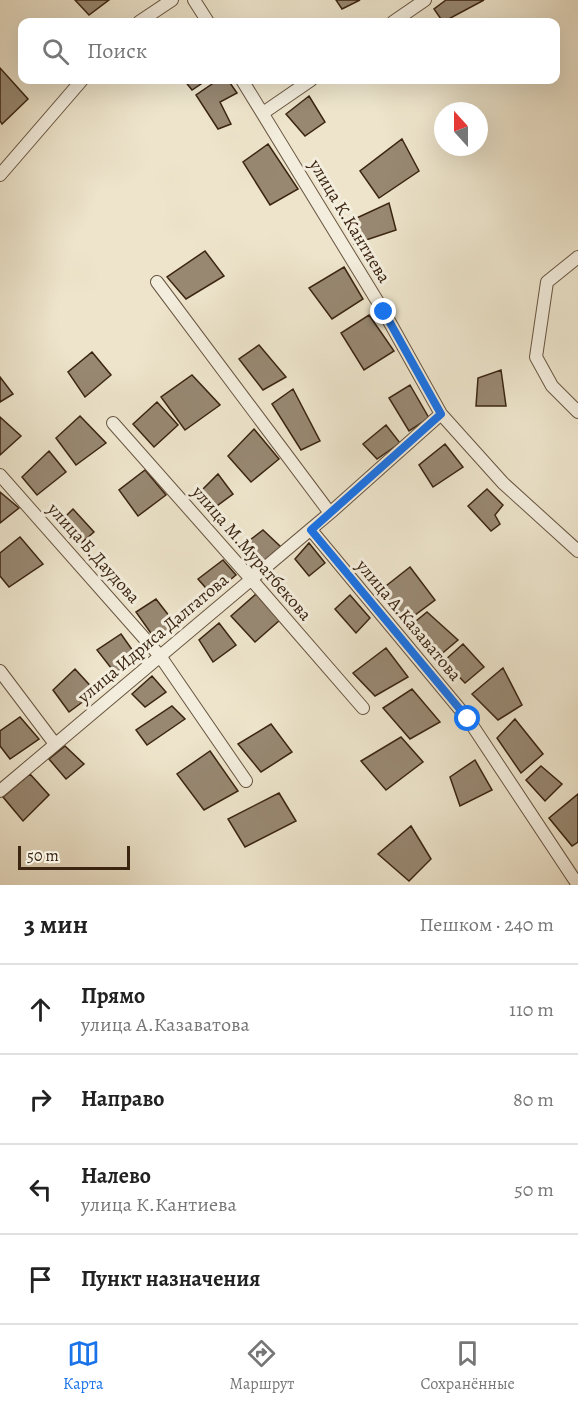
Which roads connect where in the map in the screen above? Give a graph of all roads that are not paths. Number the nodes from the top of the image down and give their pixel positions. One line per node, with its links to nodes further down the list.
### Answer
1 (172, 0): 4 (street)
2 (194, 0): 5 (street)
3 (425, 0): 6 (street)
4 (145, 18)
5 (205, 18)
6 (399, 18)
7 (79, 84): 11 (street)
8 (245, 84): 10 (street, улица К.Кантиева)
9 (305, 84): 10 (street)
10 (263, 113): 15 (street, улица К.Кантиева)
11 (0, 175)
12 (578, 257): 14 (street)
13 (158, 282): 18 (street)
14 (578, 412)
15 (441, 414): 18 (street, улица Идриса Далгатова); 20 (street, улица К.Кантиева)
16 (113, 423): 21 (street, улица М.Муратбекова)
17 (0, 475): 22 (street, улица Б.Даудова)
18 (330, 513): 19 (street, улица Идриса Далгатова)
19 (311, 530): 21 (street, улица Идриса Далгатова); 28 (street, улица А.Казаватова)
20 (578, 551)
21 (251, 579): 22 (street, улица Идриса Далгатова); 24 (street, улица М.Муратбекова)
22 (160, 656): 25 (street, улица Идриса Далгатова); 26 (street, улица Б.Даудова)
23 (0, 671): 25 (street)
24 (363, 708)
25 (55, 744): 27 (street, улица Идриса Далгатова)
26 (246, 781)
27 (0, 790)
28 (578, 885)

